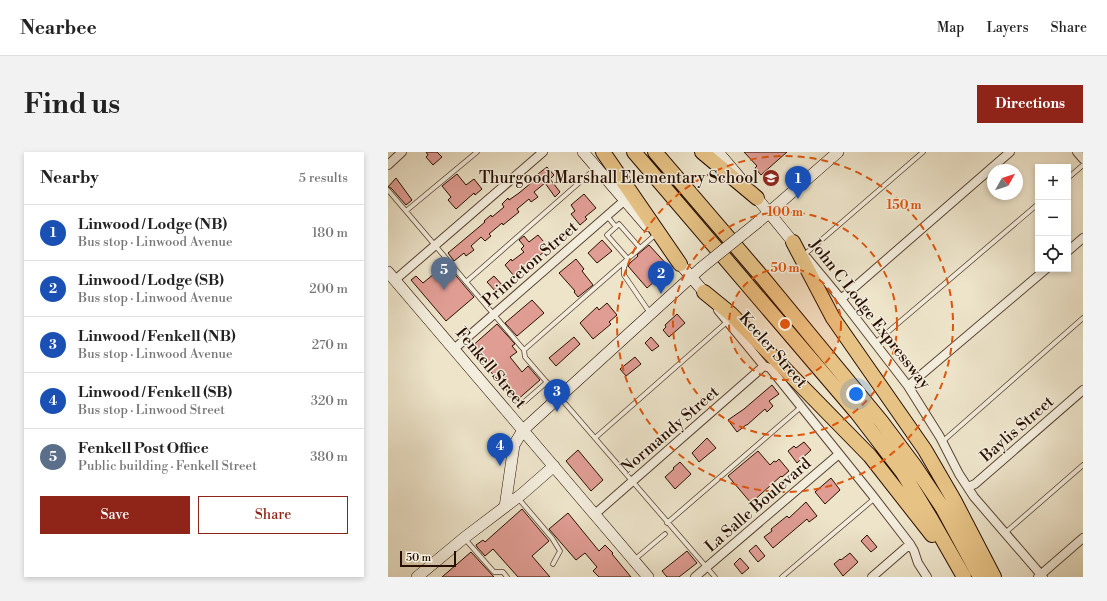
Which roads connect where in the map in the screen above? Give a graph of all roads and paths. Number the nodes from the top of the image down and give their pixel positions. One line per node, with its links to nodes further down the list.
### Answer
1 (402, 152): 15 (street)
2 (477, 152): 23 (lane)
3 (543, 152): 30 (street)
4 (583, 152): 17 (street, Keeler Street)
5 (603, 152): 35 (highway)
6 (634, 152): 86 (highway)
7 (655, 152): 87 (highway)
8 (702, 152): 20 (highway)
9 (718, 152): 20 (street, John C Lodge Expressway)
10 (838, 152): 24 (street)
11 (923, 152): 33 (lane)
12 (1010, 152): 41 (street)
13 (1077, 152): 14 (street)
14 (1083, 159)
15 (388, 165)
16 (1083, 165): 18 (lane)
17 (597, 167): 21 (street, Keeler Street); 39 (lane)
18 (1071, 175)
19 (388, 190): 23 (lane)
20 (757, 198): 24 (street, John C Lodge Expressway)
21 (625, 200): 25 (street, Princeton Street); 27 (street, Keeler Street)
22 (1035, 207): 46 (lane)
23 (406, 211): 30 (lane)
24 (769, 213): 29 (street, John C Lodge Expressway); 38 (street, bridge)
25 (607, 216): 26 (lane); 42 (street, Princeton Street)
26 (616, 227): 31 (lane); 34 (lane)
27 (655, 235): 31 (lane); 35 (street, Keeler Street)
28 (1083, 238): 32 (street)
29 (793, 242): 33 (street, John C Lodge Expressway); 88 (highway)
30 (435, 246): 37 (street); 39 (lane)
31 (640, 248): 34 (lane)
32 (1071, 248)
33 (804, 254): 41 (street, John C Lodge Expressway)
34 (628, 259): 43 (lane); 48 (lane)
35 (680, 264): 38 (street, Keeler Street)
36 (1042, 272): 51 (street)
37 (392, 276): 47 (street, Fenkell Street)
38 (691, 277): 40 (street, Keeler Street); 43 (street)
39 (466, 282): 42 (lane)
40 (704, 292): 45 (street, Keeler Street); 86 (highway)
41 (841, 299): 46 (street, John C Lodge Expressway)
42 (494, 314): 47 (street, Princeton Street); 48 (lane)
43 (652, 315): 53 (street)
44 (1083, 318): 58 (lane)
45 (728, 322): 49 (street, Keeler Street); 57 (lane)
46 (875, 343): 51 (street, John C Lodge Expressway)
47 (454, 349): 56 (street, Fenkell Street)
48 (524, 350): 50 (lane)
49 (764, 366): 55 (street, Keeler Street); 62 (street, Normandy Street)
50 (547, 382): 53 (lane); 54 (lane)
51 (908, 386): 58 (street, John C Lodge Expressway)
52 (1083, 390): 63 (street, Baylis Street)
53 (560, 397): 56 (street); 57 (lane)
54 (523, 403)
55 (802, 407): 59 (street, Keeler Street); 68 (lane)
56 (523, 430): 61 (street, Fenkell Street); 66 (street)
57 (595, 438): 62 (lane)
58 (942, 442): 63 (street, John C Lodge Expressway)
59 (839, 454): 65 (street, Keeler Street); 76 (street, La Salle Boulevard)
60 (1083, 465): 69 (lane)
61 (554, 466): 64 (street); 67 (street, Fenkell Street)
62 (632, 481): 67 (street, Normandy Street); 68 (lane)
63 (968, 487): 69 (street, John C Lodge Expressway)
64 (518, 497): 66 (street); 75 (lane)
65 (875, 498): 73 (street, Keeler Street); 83 (lane)
66 (505, 507): 71 (street)
67 (595, 514): 74 (street, Fenkell Street)
68 (668, 522): 76 (lane)
69 (1004, 533): 77 (street, John C Lodge Expressway)
70 (665, 534): 74 (lane)
71 (464, 538): 78 (street); 79 (lane)
72 (1083, 538): 77 (street)
73 (910, 544): 84 (street); 85 (street, Keeler Street)
74 (634, 560): 80 (street, Fenkell Street)
75 (553, 564)
76 (706, 568): 81 (street, La Salle Boulevard); 82 (lane)
77 (1040, 576)
78 (417, 577)
79 (508, 577)
80 (648, 577)
81 (695, 577)
82 (715, 577)
83 (782, 577)
84 (872, 577)
85 (927, 577)
86 (964, 577)
87 (980, 577)
88 (994, 577)

